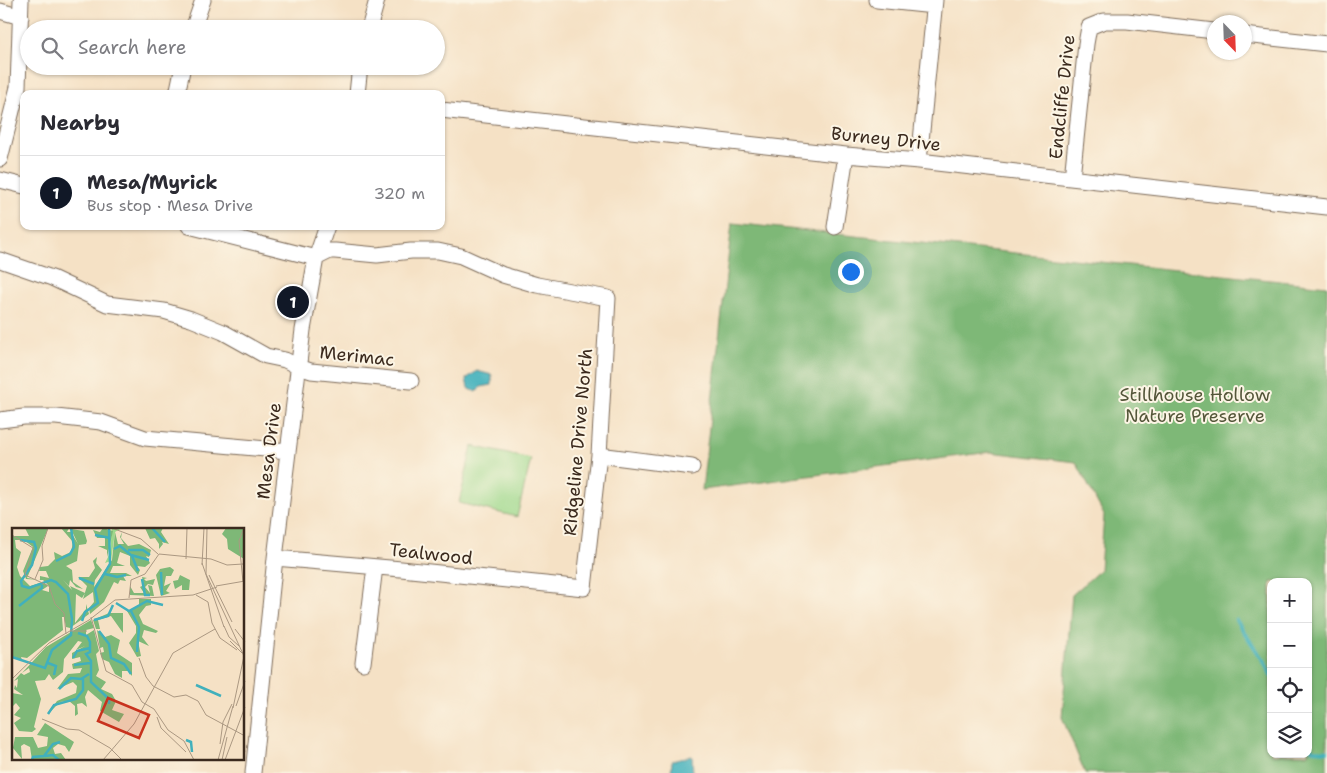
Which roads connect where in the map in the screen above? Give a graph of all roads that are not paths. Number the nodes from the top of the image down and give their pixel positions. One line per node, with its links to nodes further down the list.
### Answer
1 (21, 0): 7 (street)
2 (203, 0): 8 (street)
3 (377, 0): 9 (street)
4 (877, 0): 5 (street)
5 (934, 3): 21 (street)
6 (0, 11): 7 (street)
7 (21, 18)
8 (196, 20)
9 (371, 20)
10 (1207, 30): 22 (street, Endcliffe Drive)
11 (1252, 35): 13 (street)
12 (20, 41): 20 (street)
13 (1327, 44)
14 (181, 75): 16 (street)
15 (359, 75): 17 (street)
16 (178, 90)
17 (357, 90)
18 (445, 110): 19 (street, Burney Drive)
19 (846, 155): 21 (street, Burney Drive); 26 (street)
20 (0, 159)
21 (919, 161): 22 (street, Burney Drive)
22 (1072, 178): 25 (street, Burney Drive)
23 (0, 180): 24 (street)
24 (20, 185)
25 (1327, 207)
26 (835, 227)
27 (205, 230): 29 (street)
28 (325, 230): 29 (street, Mesa Drive)
29 (316, 258): 31 (street, Mesa Drive); 35 (street, Ridgeline Drive North)
30 (0, 260): 31 (street, Merimac)
31 (299, 367): 32 (street, Merimac); 34 (street, Mesa Drive)
32 (411, 380)
33 (0, 420): 34 (street)
34 (288, 451): 37 (street, Mesa Drive)
35 (600, 455): 36 (street); 39 (street, Ridgeline Drive North)
36 (692, 467)
37 (275, 558): 38 (street, Tealwood); 41 (street, Mesa Drive)
38 (375, 567): 39 (street, Tealwood); 40 (street)
39 (584, 588)
40 (363, 663)
41 (253, 773)

